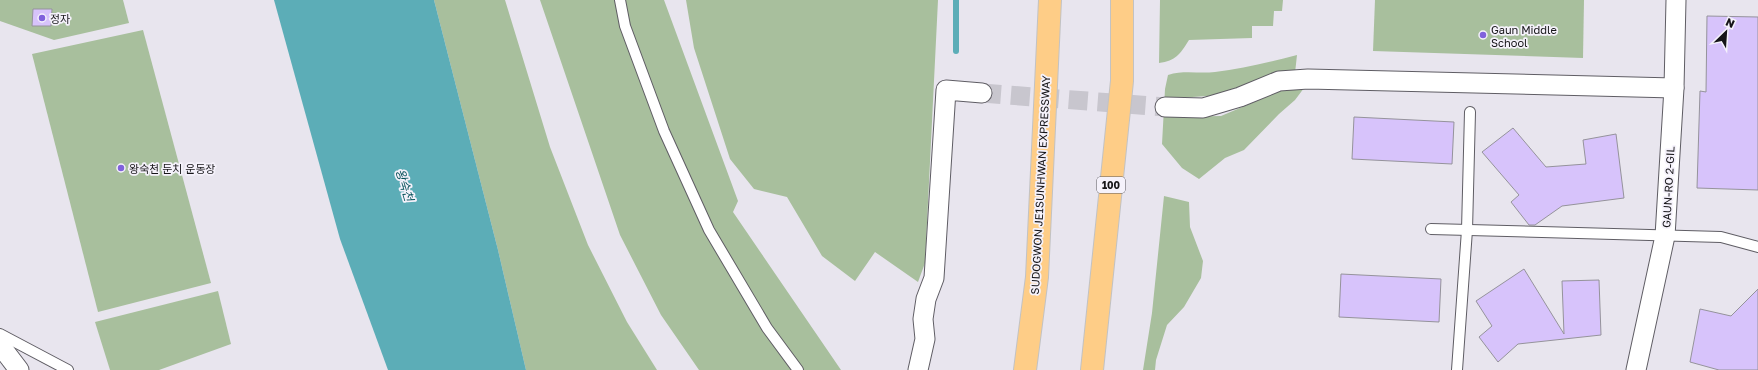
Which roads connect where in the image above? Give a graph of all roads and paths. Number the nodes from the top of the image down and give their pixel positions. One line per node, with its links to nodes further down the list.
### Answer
1 (620, 0): 17 (lane)
2 (1050, 0): 19 (highway, SUDOGWON JE1SUNHWAN EXPRESSWAY)
3 (1122, 0): 20 (highway, 100)
4 (1676, 0): 5 (street, GAUN-RO 2-GIL)
5 (1674, 88): 7 (street); 11 (street, GAUN-RO 2-GIL)
6 (982, 92): 18 (street)
7 (1165, 107)
8 (1470, 112): 10 (lane)
9 (1430, 229): 10 (lane)
10 (1467, 230): 11 (lane); 21 (lane)
11 (1665, 236): 12 (lane); 22 (street, GAUN-RO 2-GIL)
12 (1758, 248)
13 (0, 334): 16 (lane)
14 (0, 345): 15 (street)
15 (19, 370)
16 (68, 370)
17 (798, 370)
18 (918, 370)
19 (1025, 370)
20 (1092, 370)
21 (1457, 370)
22 (1636, 370)

